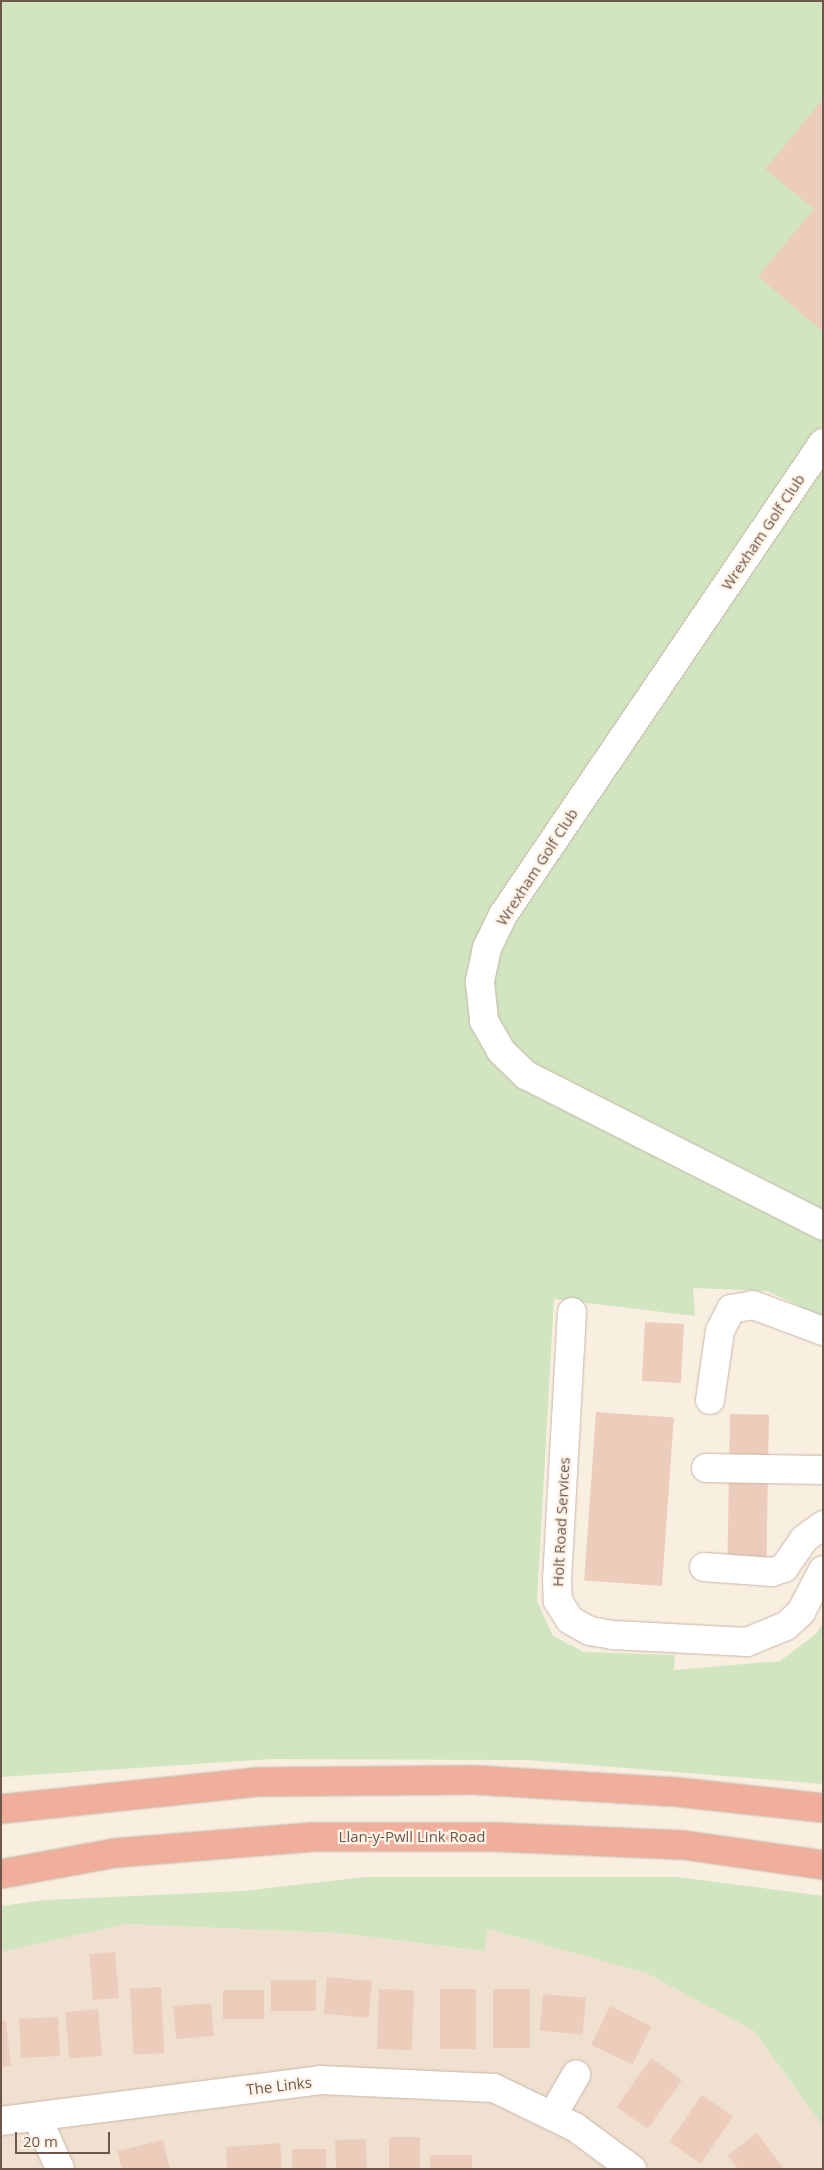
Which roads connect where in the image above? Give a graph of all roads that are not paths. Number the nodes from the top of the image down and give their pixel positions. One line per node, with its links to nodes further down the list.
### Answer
1 (823, 444): 2 (street, Wrexham Golf Club)
2 (823, 1226)
3 (572, 1312): 10 (street, Holt Road Services)
4 (823, 1331): 5 (street)
5 (710, 1400)
6 (706, 1468): 7 (street)
7 (823, 1470)
8 (823, 1525): 9 (street)
9 (704, 1567)
10 (823, 1570)
11 (823, 1808): 12 (highway)
12 (1, 1809)
13 (823, 1865): 14 (highway, Llan-y-Pwll Link Road)
14 (1, 1874)
15 (576, 2075): 17 (street)
16 (37, 2116): 17 (street, The Links); 18 (street, The Links); 19 (street)
17 (552, 2116): 20 (street, The Links)
18 (1, 2121)
19 (60, 2169)
20 (632, 2169)

